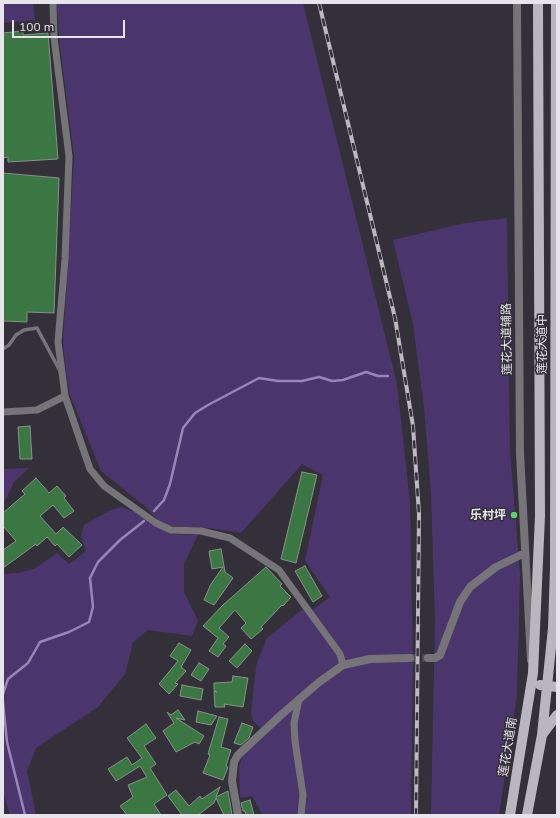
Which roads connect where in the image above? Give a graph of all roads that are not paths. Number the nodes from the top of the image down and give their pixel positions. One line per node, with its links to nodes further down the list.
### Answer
1 (53, 3): 8 (street)
2 (518, 3): 11 (street, 莲花大道辅路)
3 (538, 3): 16 (main road, 莲花大道中)
4 (556, 3): 5 (main road, 莲花大道中)
5 (555, 78): 6 (main road); 12 (main road, 莲花大道中)
6 (557, 94)
7 (3, 349): 8 (lane)
8 (61, 373): 9 (street)
9 (65, 396): 10 (street); 15 (street)
10 (3, 412)
11 (525, 553): 14 (street); 16 (street, 莲花大道辅路)
12 (555, 624): 17 (main road, 莲花大道中)
13 (410, 658): 15 (street)
14 (428, 658)
15 (343, 665): 21 (street)
16 (533, 673): 17 (main road); 18 (main road, 莲花大道中)
17 (552, 675): 19 (main road, 莲花大道中)
18 (532, 684): 19 (main road); 24 (main road, 莲花大道南)
19 (546, 685): 20 (main road); 23 (main road)
20 (557, 687)
21 (299, 699): 28 (street); 29 (street)
22 (557, 715): 23 (main road)
23 (542, 735): 25 (main road)
24 (521, 746): 25 (main road); 26 (main road, 莲花大道南)
25 (540, 748): 27 (main road)
26 (518, 769): 27 (main road); 30 (main road, 莲花大道南)
27 (535, 772): 31 (main road)
28 (238, 815)
29 (301, 815)
30 (510, 815)
31 (527, 815)

